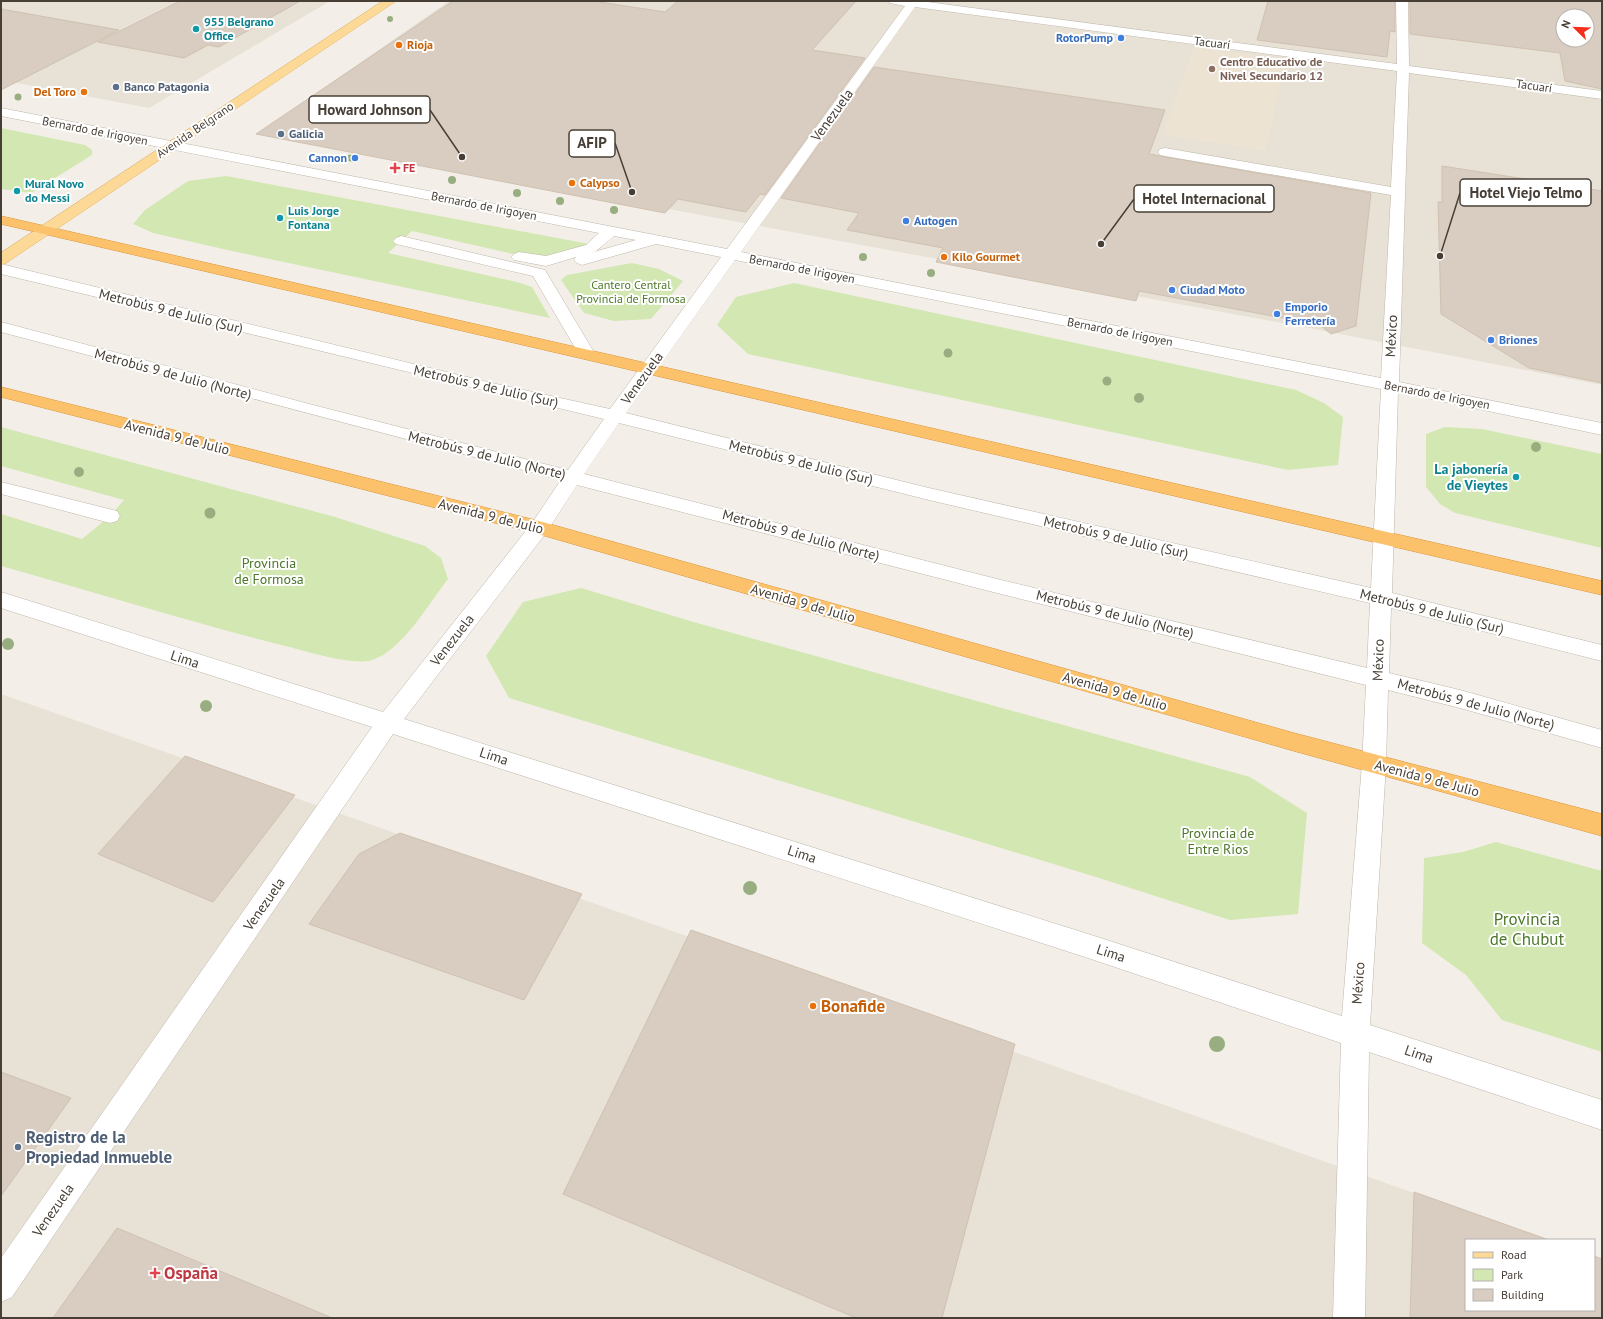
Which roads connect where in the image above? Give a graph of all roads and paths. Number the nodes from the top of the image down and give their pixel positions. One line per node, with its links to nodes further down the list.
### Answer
1 (390, 1): 8 (main road, Avenida Belgrano)
2 (894, 1): 4 (street, Tacuarí)
3 (1402, 1): 5 (street, México)
4 (913, 2): 5 (street, Tacuarí); 15 (street, Venezuela)
5 (1403, 68): 6 (street, Tacuarí); 10 (street, México)
6 (1602, 95)
7 (1, 112): 8 (street, Bernardo de Irigoyen)
8 (172, 146): 12 (main road, Avenida Belgrano); 13 (street, Bernardo de Irigoyen)
9 (1164, 152): 10 (street)
10 (1398, 192): 22 (street, México)
11 (1, 220): 12 (highway)
12 (44, 231): 16 (main road, Avenida Belgrano); 20 (highway)
13 (611, 231): 14 (street, Bernardo de Irigoyen); 18 (street)
14 (654, 240): 15 (street, Bernardo de Irigoyen); 18 (street)
15 (731, 255): 21 (street, Venezuela); 22 (street, Bernardo de Irigoyen)
16 (1, 260)
17 (1, 269): 24 (street, Metrobús 9 de Julio (Sur))
18 (539, 273): 20 (street)
19 (1, 327): 26 (street, Metrobús 9 de Julio (Norte))
20 (588, 354): 21 (highway)
21 (649, 368): 24 (street, Venezuela); 30 (highway)
22 (1389, 385): 25 (street, Bernardo de Irigoyen); 30 (street, México)
23 (1, 392): 29 (highway, Avenida 9 de Julio)
24 (615, 417): 26 (street, Venezuela); 32 (street, Metrobús 9 de Julio (Sur))
25 (1602, 429)
26 (573, 476): 29 (street, Venezuela); 35 (street, Metrobús 9 de Julio (Norte))
27 (1, 488): 28 (street)
28 (1, 504)
29 (539, 528): 36 (street, Venezuela); 38 (highway, Avenida 9 de Julio)
30 (1382, 537): 31 (highway); 32 (street, México)
31 (1602, 588)
32 (1381, 599): 34 (street, Metrobús 9 de Julio (Sur)); 35 (street, México)
33 (1, 600): 36 (street, Lima)
34 (1602, 653)
35 (1378, 678): 37 (street, Metrobús 9 de Julio (Norte)); 38 (street, México)
36 (388, 723): 40 (street, Lima); 42 (street, Venezuela)
37 (1602, 739)
38 (1374, 764): 39 (highway, Avenida 9 de Julio); 40 (street, México)
39 (1602, 825)
40 (1355, 1032): 41 (street, Lima); 43 (street, México)
41 (1602, 1114)
42 (1, 1286)
43 (1349, 1318)

